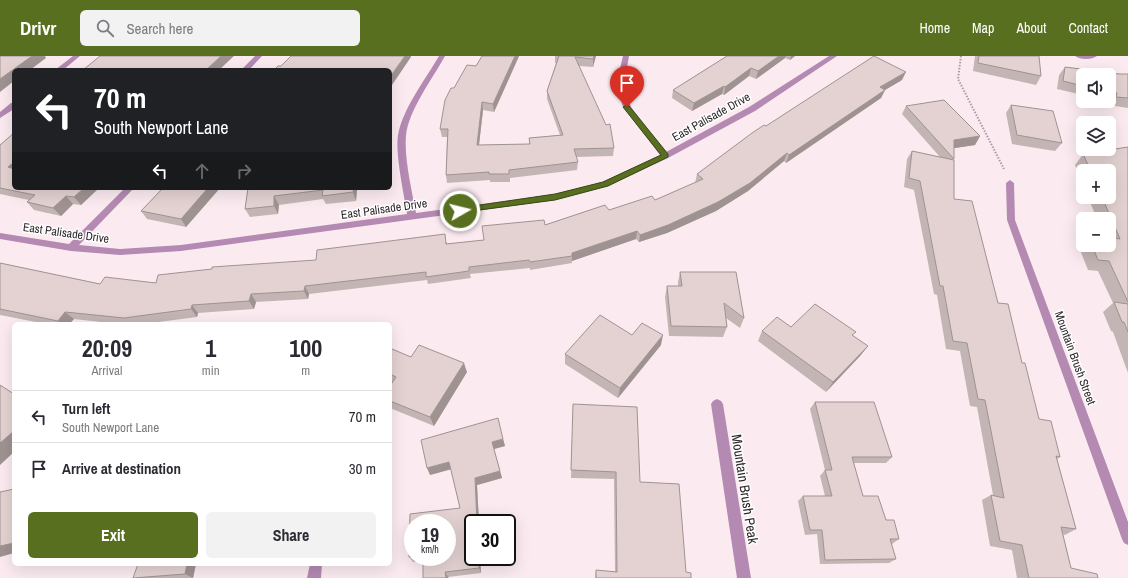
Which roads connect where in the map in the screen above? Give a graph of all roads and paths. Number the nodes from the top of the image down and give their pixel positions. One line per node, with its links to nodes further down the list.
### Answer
1 (77, 56): 9 (street)
2 (259, 56): 10 (street)
3 (442, 56): 16 (street)
4 (626, 56): 13 (street)
5 (834, 56): 13 (street, East Palisade Drive)
6 (961, 56): 14 (path)
7 (1078, 56): 8 (street)
8 (1092, 57)
9 (62, 68)
10 (247, 68)
11 (12, 107): 12 (street)
12 (0, 116)
13 (665, 156): 16 (street, East Palisade Drive)
14 (1010, 183): 20 (street, Mountain Brush Street)
15 (128, 190): 18 (street)
16 (412, 217): 18 (street, East Palisade Drive)
17 (0, 236): 18 (street, East Palisade Drive)
18 (71, 248)
19 (717, 404): 23 (street, Mountain Brush Peak)
20 (1128, 539)
21 (316, 566): 22 (street)
22 (314, 578)
23 (744, 578)

